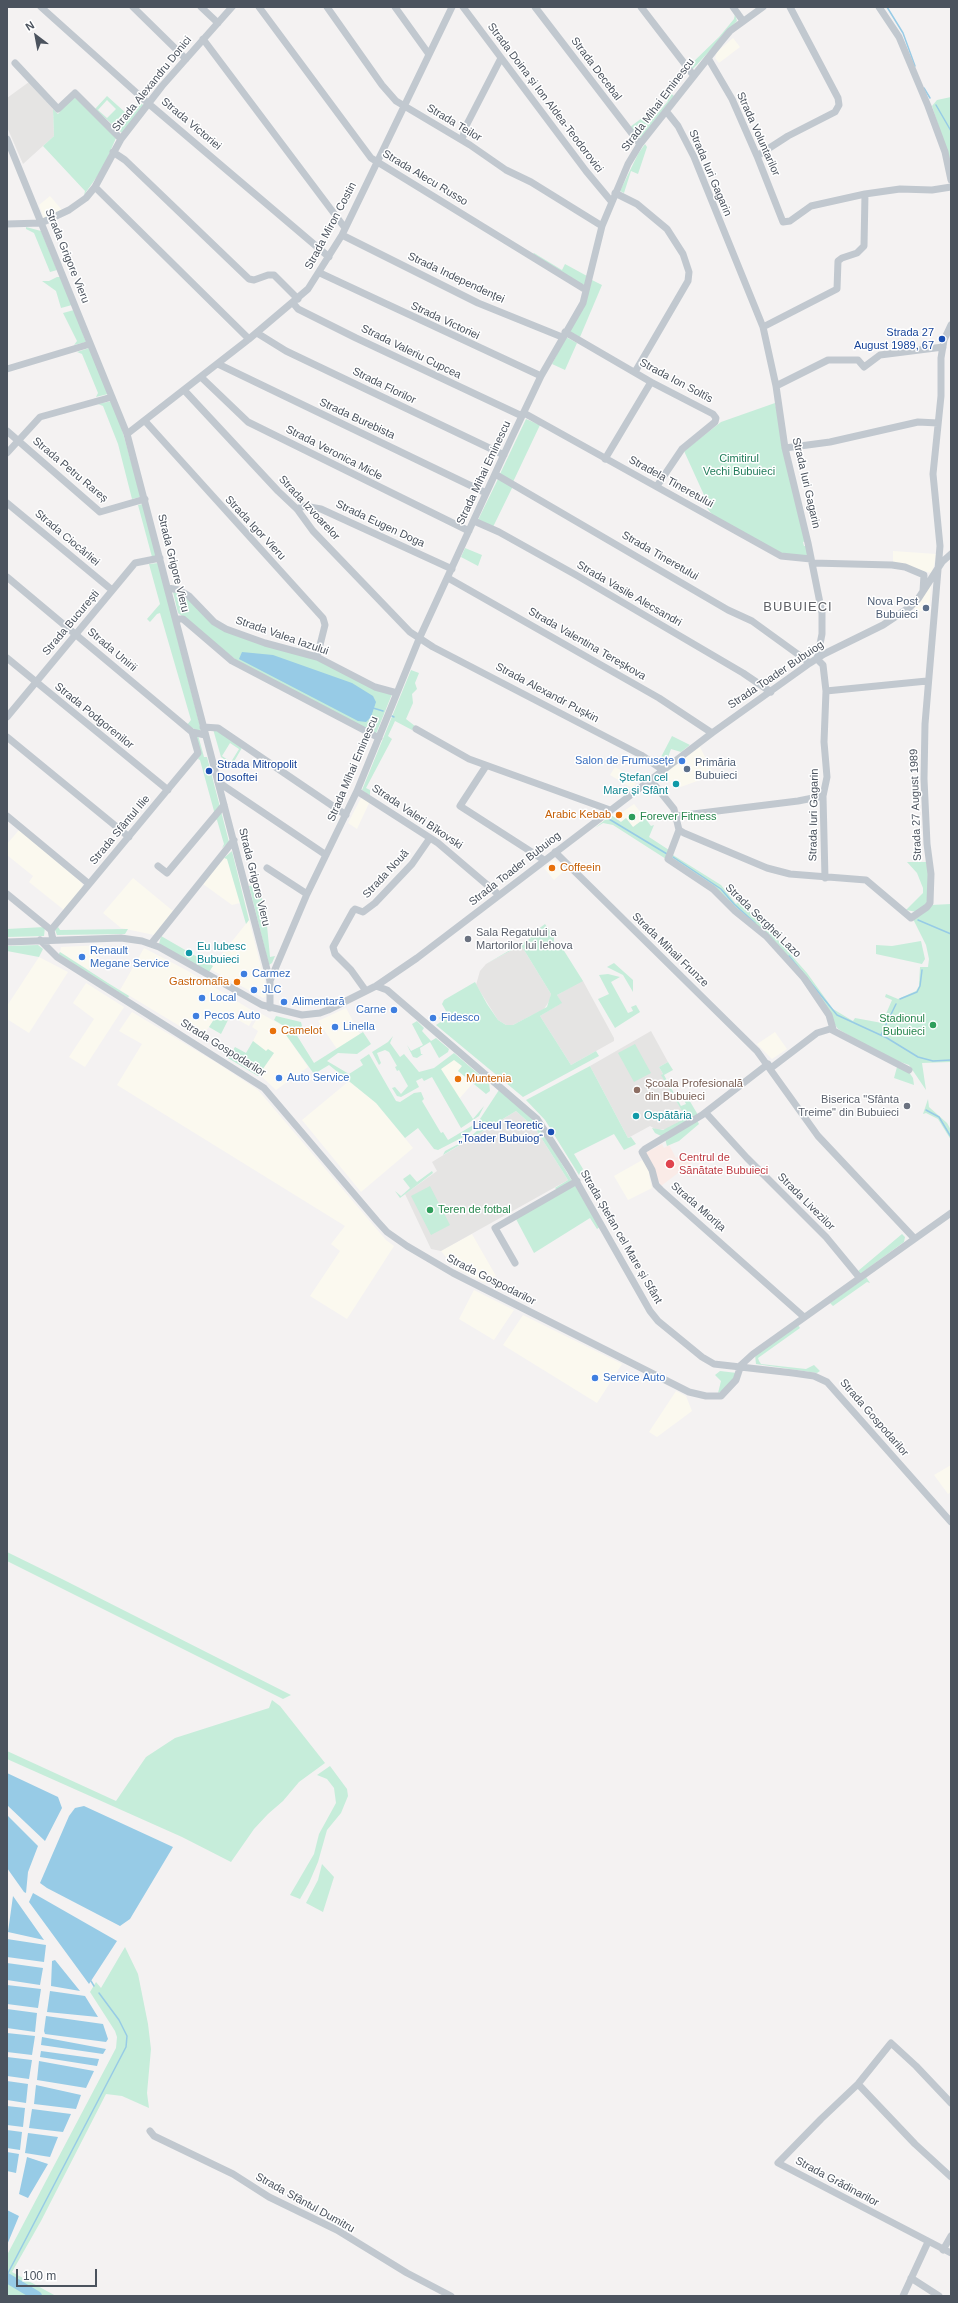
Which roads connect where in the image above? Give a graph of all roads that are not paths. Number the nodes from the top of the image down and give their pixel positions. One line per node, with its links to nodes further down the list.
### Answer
1 (41, 7): 25 (street, Strada Victoriei)
2 (133, 7): 22 (street)
3 (201, 7): 17 (street)
4 (232, 7): 17 (street, Strada Alexandru Donici)
5 (259, 7): 34 (street, Strada Alecu Russo)
6 (327, 7): 26 (street, Strada Teilor)
7 (395, 7): 19 (street)
8 (452, 7): 19 (street, Strada Miron Costin)
9 (463, 7): 20 (street, Strada Doina și Ion Aldea-Teodorovici)
10 (535, 7): 31 (street, Strada Decebal)
11 (641, 7): 24 (street)
12 (733, 7): 16 (street)
13 (763, 7): 16 (street, Strada Mihai Eminescu)
14 (790, 7): 33 (street)
15 (879, 7): 35 (street)
16 (743, 21): 21 (street, Strada Mihai Eminescu)
17 (218, 23): 18 (street, Strada Alexandru Donici)
18 (204, 39): 22 (street, Strada Alexandru Donici); 44 (street, Strada Independenței)
19 (428, 53): 26 (street, Strada Miron Costin)
20 (502, 58): 30 (street); 40 (street, Strada Doina și Ion Aldea-Teodorovici)
21 (708, 58): 24 (street, Strada Mihai Eminescu); 33 (street, Strada Voluntarilor)
22 (186, 59): 25 (street, Strada Alexandru Donici)
23 (15, 63): 29 (street)
24 (694, 76): 27 (street, Strada Mihai Eminescu)
25 (149, 104): 29 (street, Strada Alexandru Donici); 45 (street, Strada Victoriei)
26 (404, 106): 30 (street, Strada Teilor); 34 (street, Strada Miron Costin)
27 (666, 112): 31 (street, Strada Mihai Eminescu); 50 (street, Strada Iuri Gagarin)
28 (7, 138): 41 (street, Strada Grigore Vieru)
29 (121, 139): 32 (street, Strada Alexandru Donici)
30 (462, 140): 43 (street, Strada Teilor)
31 (640, 144): 38 (street, Strada Mihai Eminescu)
32 (113, 152): 36 (street, Strada Alexandru Donici); 48 (street, Strada Valeriu Cupcea)
33 (757, 156): 39 (street, Strada Voluntarilor)
34 (377, 162): 44 (street, Strada Miron Costin); 47 (street, Strada Alecu Russo)
35 (951, 180)
36 (95, 187): 41 (street, Strada Alexandru Donici); 53 (street)
37 (951, 187): 39 (street)
38 (615, 193): 40 (street, Strada Mihai Eminescu); 58 (street)
39 (865, 194): 50 (street)
40 (611, 201): 43 (street, Strada Mihai Eminescu)
41 (41, 223): 42 (street); 54 (street, Strada Grigore Vieru)
42 (7, 224)
43 (602, 226): 47 (street, Strada Mihai Eminescu)
44 (344, 231): 45 (street, Strada Miron Costin); 52 (street, Strada Independenței)
45 (328, 257): 46 (street, Strada Miron Costin)
46 (320, 273): 48 (street, Strada Miron Costin); 59 (street, Strada Victoriei)
47 (586, 290): 52 (street, Strada Mihai Eminescu)
48 (295, 301): 51 (street, Strada Miron Costin); 65 (street, Strada Valeriu Cupcea)
49 (951, 325): 55 (street, Strada 27 August 1989)
50 (763, 327): 62 (street, Strada Iuri Gagarin)
51 (257, 333): 53 (street, Strada Miron Costin); 73 (street, Strada Florilor)
52 (563, 334): 58 (street, Strada Ion Soltîs); 59 (street, Strada Mihai Eminescu)
53 (249, 339): 56 (street, Strada Miron Costin)
54 (90, 344): 57 (street); 64 (street, Strada Grigore Vieru)
55 (943, 347): 62 (street); 67 (street, Strada 27 August 1989)
56 (218, 364): 60 (street, Strada Miron Costin); 77 (street, Strada Burebista)
57 (7, 369)
58 (635, 372): 61 (street, Strada Ion Soltîs)
59 (541, 376): 65 (street, Strada Mihai Eminescu)
60 (201, 377): 63 (street, Strada Miron Costin); 82 (street, Strada Veronica Micle)
61 (651, 382): 74 (street); 76 (street, Strada Ion Soltîs)
62 (776, 386): 71 (street, Strada Iuri Gagarin)
63 (184, 390): 66 (street, Strada Miron Costin); 80 (street, Strada Izvoarelor)
64 (112, 397): 69 (street, Strada Grigore Vieru); 70 (street)
65 (523, 415): 73 (street, Strada Mihai Eminescu); 74 (street, Stradela Tineretului)
66 (145, 421): 69 (street, Strada Miron Costin); 96 (street, Strada Igor Vieru)
67 (938, 423): 71 (street); 87 (street, Strada 27 August 1989)
68 (7, 431): 70 (street, Strada Petru Rareș)
69 (127, 434): 78 (street, Strada Grigore Vieru)
70 (18, 440): 72 (street); 78 (street, Strada Petru Rareș)
71 (785, 448): 85 (street, Strada Iuri Gagarin)
72 (7, 453)
73 (504, 455): 75 (street, Strada Mihai Eminescu)
74 (605, 459): 76 (street, Stradela Tineretului)
75 (495, 474): 77 (street, Strada Mihai Eminescu); 99 (street, Strada Tineretului)
76 (657, 486): 85 (street, Stradela Tineretului)
77 (486, 494): 81 (street, Strada Mihai Eminescu)
78 (145, 499): 84 (street, Strada Grigore Vieru)
79 (7, 503): 91 (street, Strada Ciocârliei)
80 (297, 509): 86 (street, Strada Eugen Doga); 95 (street, Strada Izvoarelor)
81 (474, 521): 82 (street, Strada Mihai Eminescu); 103 (street, Strada Vasile Alecsandri)
82 (469, 531): 86 (street, Strada Mihai Eminescu)
83 (951, 554): 87 (street, Strada Toader Bubuiog)
84 (160, 558): 90 (street, Strada Grigore Vieru); 91 (street, Strada București)
85 (812, 561): 92 (street, Stradela Tineretului); 98 (street, Strada Iuri Gagarin)
86 (452, 569): 89 (street, Strada Mihai Eminescu)
87 (938, 570): 92 (street, Strada Toader Bubuiog); 100 (street, Strada 27 August 1989)
88 (7, 577): 94 (street, Strada Unirii)
89 (448, 578): 95 (street, Strada Mihai Eminescu); 109 (street, Strada Valentina Tereșkova)
90 (168, 588): 93 (street, Strada Grigore Vieru); 96 (street, Strada Valea Iazului)
91 (112, 590): 94 (street, Strada București)
92 (922, 594): 98 (street, Strada Toader Bubuiog)
93 (176, 619): 106 (street, Strada Grigore Vieru); 112 (street)
94 (76, 634): 101 (street, Strada București); 108 (street, Strada Unirii)
95 (419, 639): 104 (street, Strada Mihai Eminescu); 114 (street, Strada Alexandr Pușkin)
96 (316, 657): 104 (street, Strada Valea Iazului)
97 (7, 658): 101 (street, Strada Podgorenilor)
98 (817, 659): 99 (street, Strada Toader Bubuiog); 102 (street, Strada Iuri Gagarin)
99 (810, 663): 103 (street, Strada Toader Bubuiog)
100 (927, 681): 102 (street); 134 (street, Strada 27 August 1989)
101 (36, 682): 105 (street, Strada București); 117 (street, Strada Podgorenilor)
102 (826, 691): 119 (street, Strada Iuri Gagarin)
103 (770, 692): 109 (street, Strada Toader Bubuiog)
104 (397, 693): 112 (street, Strada Mihai Eminescu)
105 (7, 717)
106 (203, 727): 110 (street, Strada Grigore Vieru); 122 (street)
107 (416, 729): 113 (street)
108 (192, 732): 110 (street, Strada Unirii); 117 (street, Strada Sfântul Ilie)
109 (712, 733): 114 (street, Strada Toader Bubuiog)
110 (205, 735): 116 (street, Strada Grigore Vieru)
111 (7, 738): 126 (street)
112 (379, 738): 118 (street, Strada Mihai Eminescu)
113 (486, 766): 121 (street); 131 (street)
114 (663, 770): 115 (street, Strada Toader Bubuiog)
115 (650, 780): 121 (street, Strada Toader Bubuiog); 124 (street)
116 (218, 782): 120 (street, Strada Grigore Vieru); 130 (street)
117 (168, 790): 126 (street, Strada Sfântul Ilie)
118 (357, 791): 122 (street, Strada Mihai Eminescu); 127 (street, Strada Valeri Bîkovski)
119 (823, 796): 124 (street); 134 (street, Strada Iuri Gagarin)
120 (224, 805): 128 (street, Strada Grigore Vieru); 132 (street)
121 (610, 810): 129 (street, Strada Toader Bubuiog)
122 (346, 815): 130 (street, Strada Mihai Eminescu)
123 (7, 816): 135 (street)
124 (677, 816): 125 (street)
125 (679, 830): 134 (street); 148 (street, Strada Serghei Lazo)
126 (129, 837): 135 (street, Strada Sfântul Ilie)
127 (430, 838): 138 (street, Strada Valeri Bîkovski); 146 (street, Strada Nouă)
128 (234, 840): 143 (street); 144 (street, Strada Grigore Vieru)
129 (555, 852): 131 (street, Strada Toader Bubuiog); 149 (street, Strada Mihail Frunze)
130 (326, 855): 137 (street, Strada Mihai Eminescu)
131 (544, 860): 138 (street, Strada Toader Bubuiog)
132 (158, 866)
133 (267, 868): 137 (street)
134 (825, 878)
135 (89, 884): 139 (street, Strada Sfântul Ilie)
136 (7, 894): 139 (street)
137 (307, 894): 144 (street, Strada Mihai Eminescu)
138 (499, 896): 145 (street, Strada Toader Bubuiog)
139 (51, 930): 141 (street)
140 (40, 940): 141 (street, Strada Toader Bubuiog); 142 (street, Strada Toader Bubuiog); 158 (street, Strada Gospodarilor)
141 (53, 940): 143 (street, Strada Toader Bubuiog)
142 (7, 942)
143 (151, 944): 147 (street, Strada Toader Bubuiog)
144 (270, 981): 147 (street, Strada Grigore Vieru)
145 (376, 986): 146 (street, Strada Toader Bubuiog); 152 (street, Strada Ștefan cel Mare și Sfânt)
146 (366, 991): 147 (street, Strada Toader Bubuiog)
147 (270, 1008)
148 (833, 1029): 149 (street); 150 (street)
149 (770, 1066): 151 (street); 154 (street, Strada Mihail Frunze)
150 (909, 1070)
151 (704, 1114): 156 (street, Strada Livezilor); 157 (street, Strada Miorița)
152 (577, 1181): 155 (street); 158 (street, Strada Ștefan cel Mare și Sfânt)
153 (951, 1213): 154 (street)
154 (914, 1238): 156 (street)
155 (515, 1263)
156 (858, 1277): 157 (street)
157 (804, 1317): 158 (street)
158 (741, 1365): 159 (street, Strada Gospodarilor)
159 (951, 1522)
160 (858, 2084): 161 (street, Strada Grădinarilor); 163 (street); 165 (street, Strada Grădinarilor)
161 (951, 2104)
162 (150, 2131): 169 (street, Strada Sfântul Dumitru)
163 (951, 2177)
164 (951, 2236): 166 (street)
165 (928, 2242): 166 (street, Strada Grădinarilor); 168 (street)
166 (943, 2250): 167 (street, Strada Grădinarilor)
167 (951, 2254)
168 (912, 2278): 170 (street); 171 (street)
169 (451, 2296)
170 (903, 2296)
171 (939, 2296)

